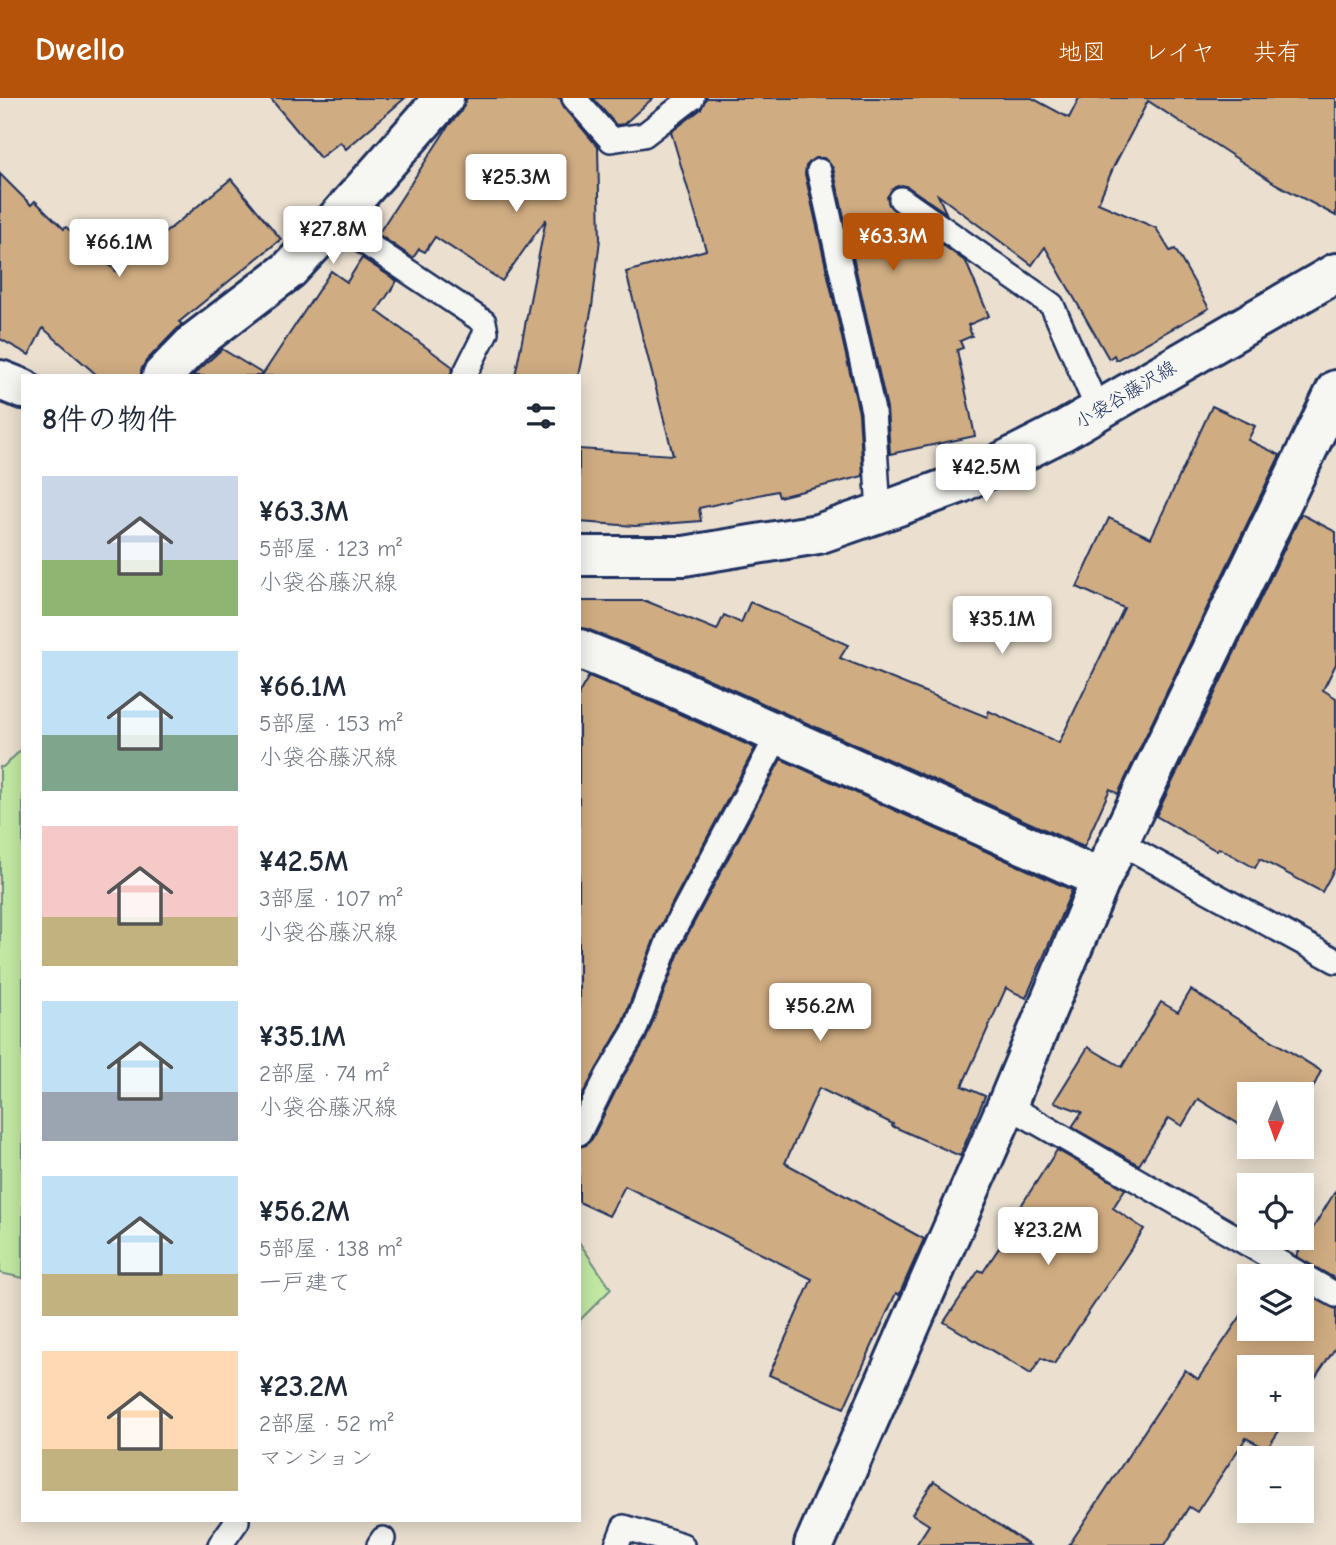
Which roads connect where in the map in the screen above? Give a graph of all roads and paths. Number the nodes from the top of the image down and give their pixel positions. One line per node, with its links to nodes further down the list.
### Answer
1 (444, 98): 6 (street)
2 (574, 98): 3 (lane)
3 (692, 98)
4 (818, 171): 14 (lane)
5 (901, 199): 13 (lane)
6 (334, 222): 8 (street); 9 (lane)
7 (1336, 273): 13 (street, 小袋谷藤沢線)
8 (164, 374)
9 (465, 374)
10 (0, 380): 11 (street)
11 (21, 388)
12 (1336, 390): 18 (street)
13 (1098, 410): 14 (street, 小袋谷藤沢線)
14 (879, 513): 15 (street, 小袋谷藤沢線)
15 (581, 556)
16 (581, 650): 17 (street)
17 (778, 735): 19 (street); 22 (lane)
18 (1119, 842): 19 (street); 20 (lane)
19 (1101, 879): 21 (street)
20 (1336, 961)
21 (1007, 1105): 23 (lane); 28 (street)
22 (581, 1129)
23 (1336, 1295)
24 (236, 1522): 25 (lane)
25 (220, 1545)
26 (617, 1545): 27 (lane)
27 (682, 1545)
28 (814, 1545)

